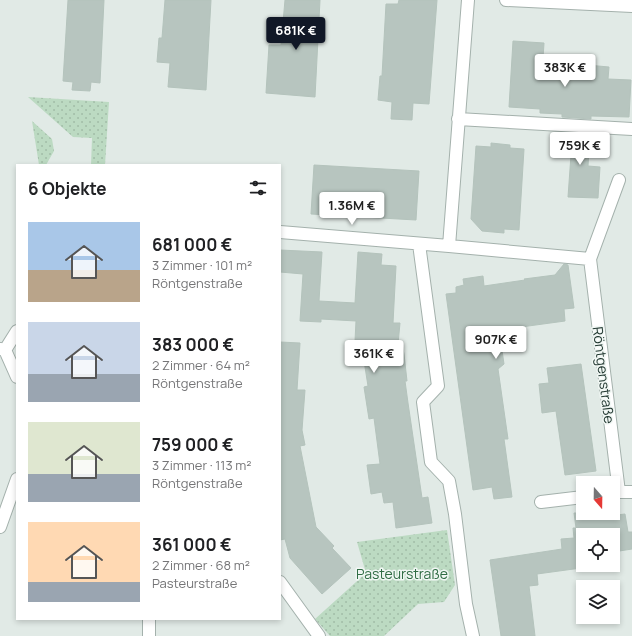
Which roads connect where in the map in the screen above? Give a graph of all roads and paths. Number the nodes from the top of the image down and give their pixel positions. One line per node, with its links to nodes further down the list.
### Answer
1 (468, 0): 4 (street)
2 (506, 0): 3 (street)
3 (632, 6)
4 (458, 119): 5 (street); 9 (street)
5 (632, 129)
6 (619, 180): 10 (street, Röntgenstraße)
7 (281, 232): 8 (street)
8 (419, 244): 9 (street); 25 (street)
9 (449, 246): 10 (street)
10 (590, 259): 14 (street, Röntgenstraße)
11 (16, 332): 12 (street)
12 (2, 349): 13 (street)
13 (16, 375)
14 (614, 476)
15 (16, 482): 20 (street)
16 (620, 492): 17 (street, Röntgenstraße)
17 (632, 492)
18 (576, 498): 19 (street)
19 (541, 502)
20 (0, 527)
21 (281, 583): 24 (street)
22 (149, 620): 23 (street)
23 (149, 636)
24 (319, 636)
25 (473, 636)

